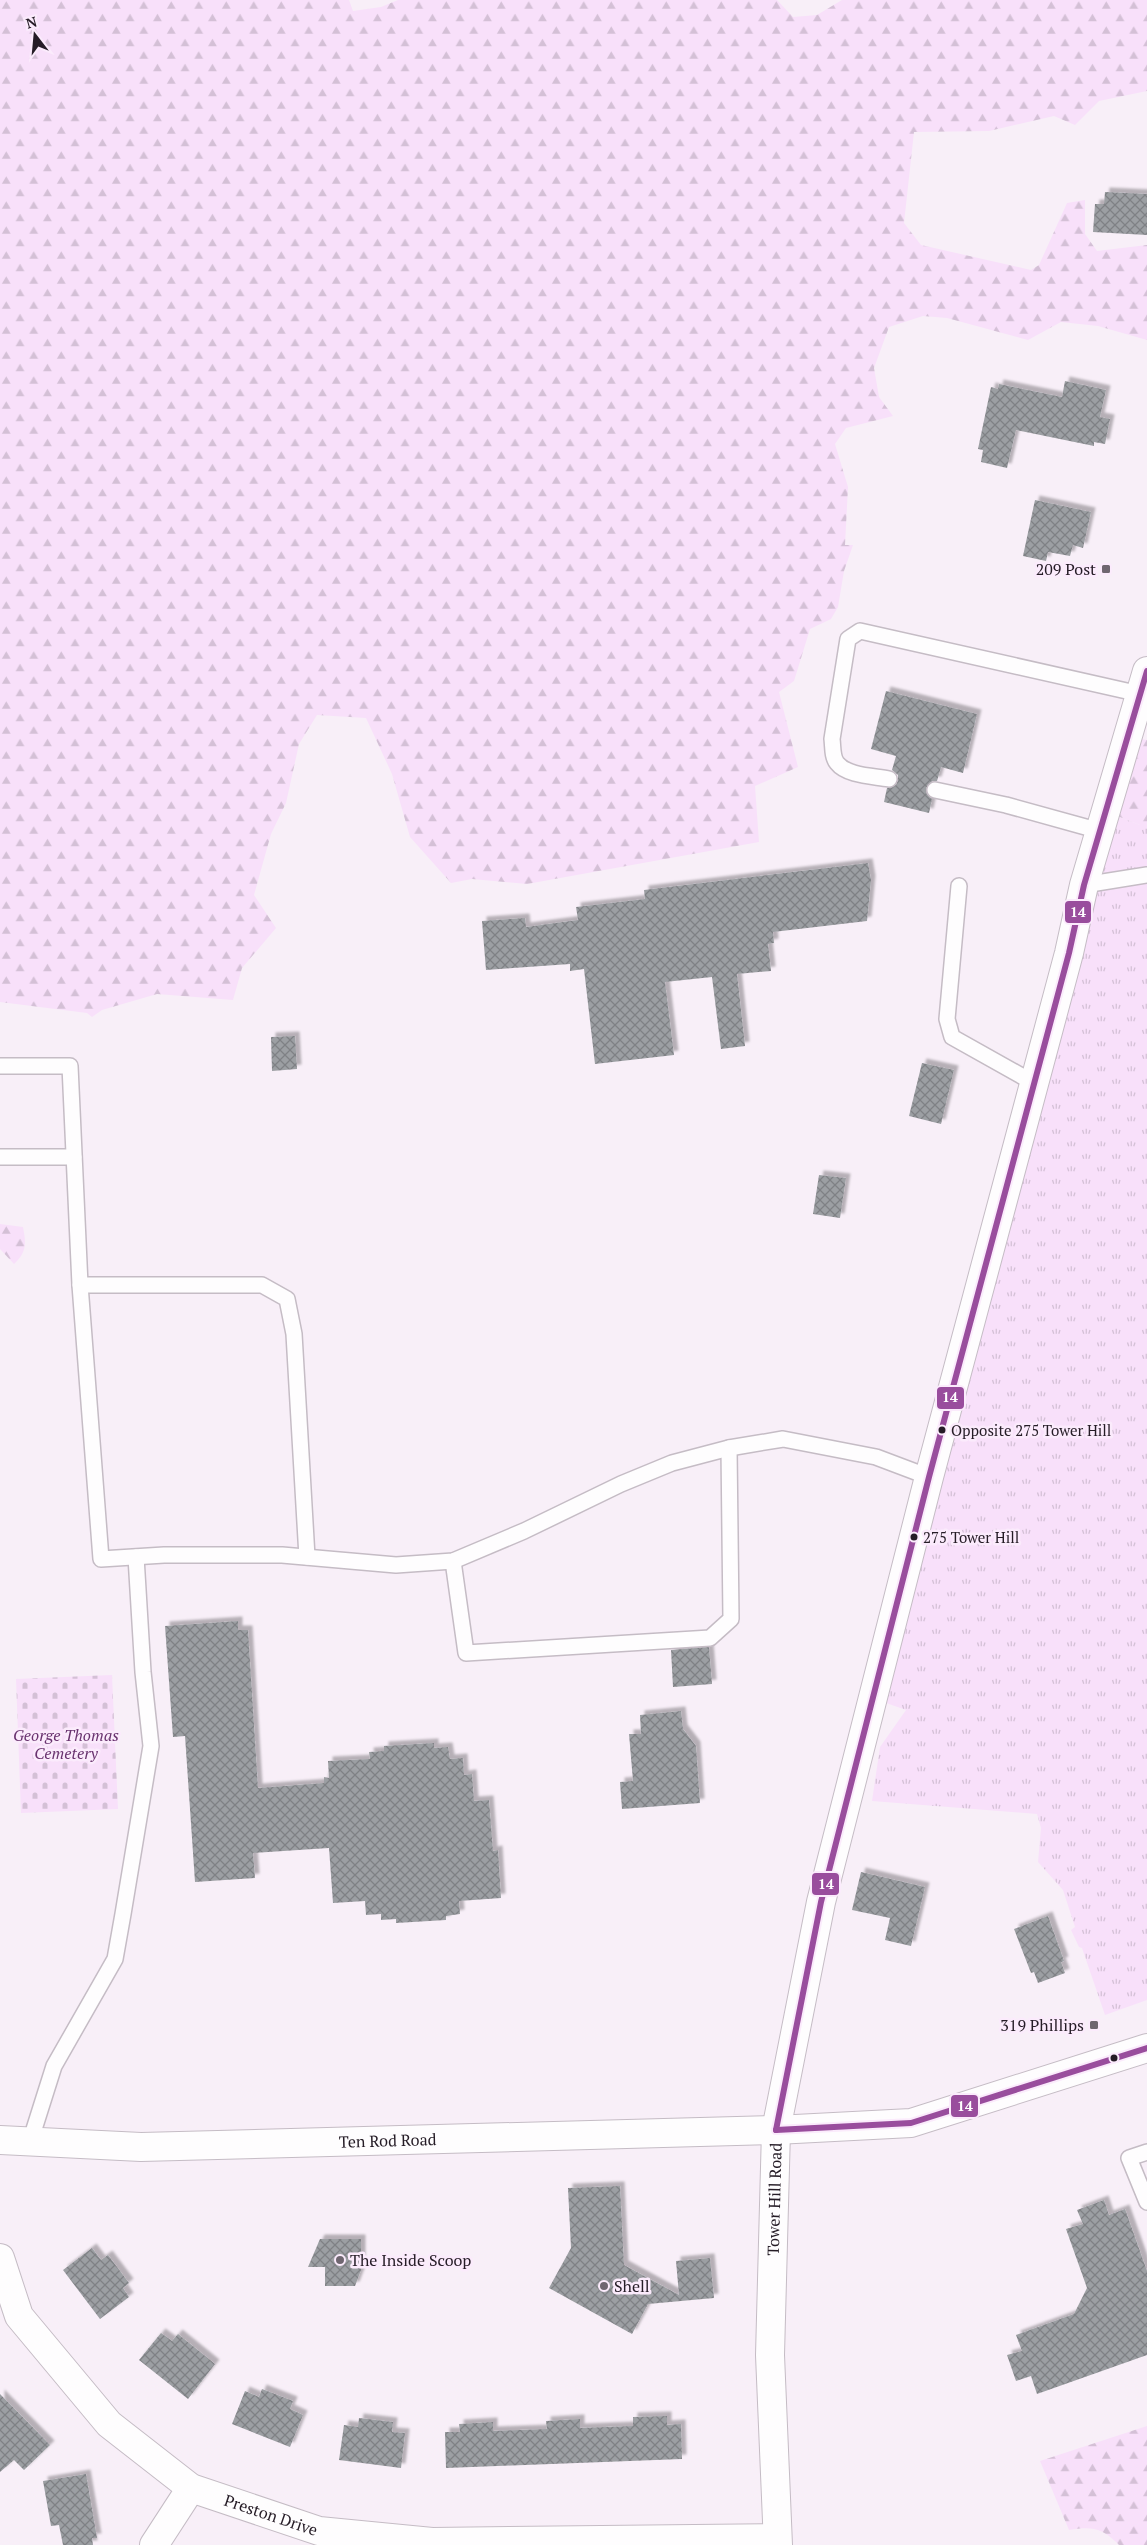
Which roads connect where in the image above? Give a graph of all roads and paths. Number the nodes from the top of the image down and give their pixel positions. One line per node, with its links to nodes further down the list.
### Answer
1 (1144, 683): 2 (lane); 4 (main road, Tower Hill Road)
2 (889, 779)
3 (935, 790): 4 (lane)
4 (1100, 831): 6 (main road, Tower Hill Road)
5 (1147, 876): 6 (lane)
6 (1084, 885): 9 (main road, Tower Hill Road)
7 (959, 886): 9 (lane)
8 (0, 1066): 11 (lane)
9 (1034, 1083): 14 (main road, Tower Hill Road)
10 (0, 1157): 11 (lane)
11 (74, 1157): 12 (lane)
12 (80, 1285): 15 (lane); 16 (lane)
13 (729, 1448): 14 (lane); 17 (lane); 17 (lane)
14 (929, 1477): 19 (main road, Tower Hill Road)
15 (136, 1557): 16 (lane); 21 (lane)
16 (307, 1557): 17 (lane)
17 (454, 1562)
18 (1147, 2048): 19 (main road, Ten Rod Road)
19 (776, 2130): 21 (main road, Ten Rod Road); 26 (main road, Tower Hill Road)
20 (0, 2140): 21 (main road, Ten Rod Road)
21 (30, 2142)
22 (1147, 2152): 23 (lane)
23 (1147, 2202)
24 (0, 2258): 25 (main road, Preston Drive)
25 (191, 2488): 26 (main road, Preston Drive); 27 (main road)
26 (777, 2541)
27 (154, 2545)

